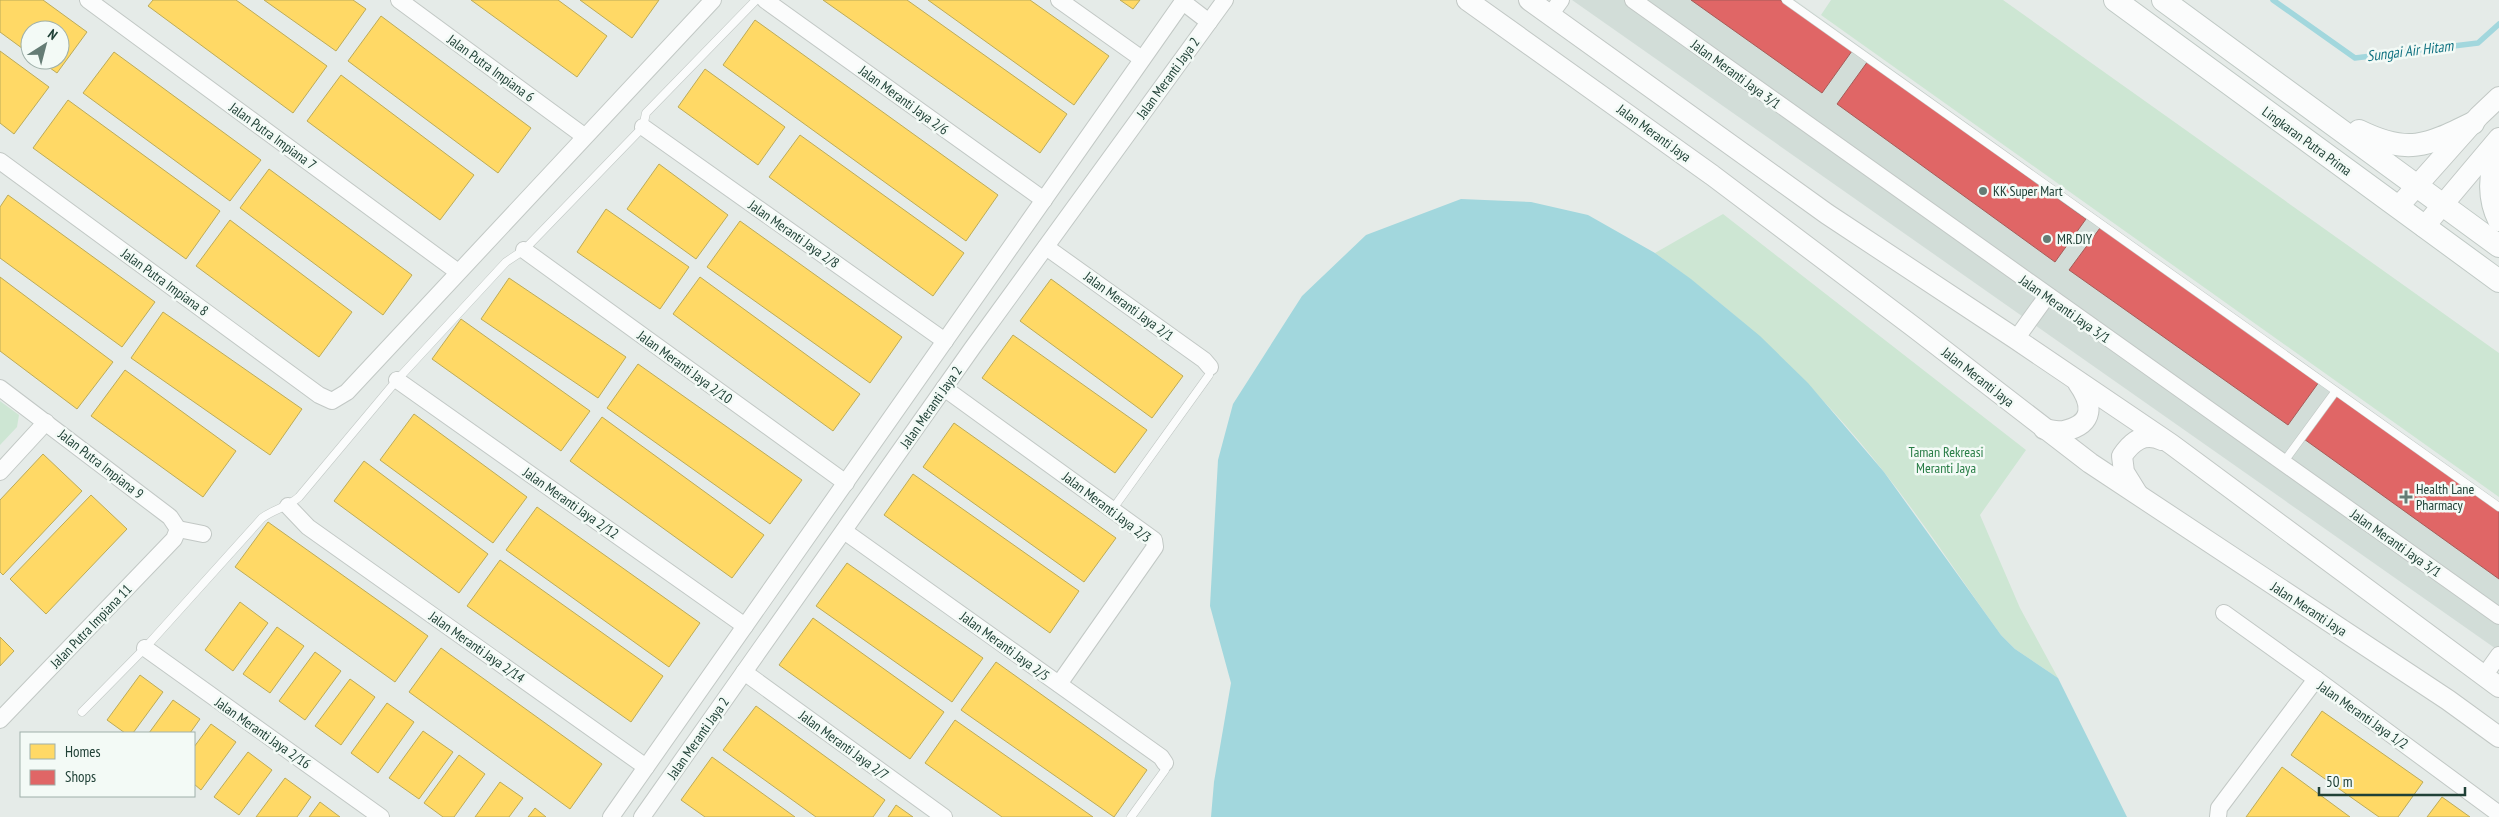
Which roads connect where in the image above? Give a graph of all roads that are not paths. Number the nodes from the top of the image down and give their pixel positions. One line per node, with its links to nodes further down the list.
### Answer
1 (88, 0): 35 (street, Jalan Putra Impiana 7)
2 (399, 0): 22 (street, Jalan Putra Impiana 6)
3 (713, 0): 22 (street)
4 (756, 0): 21 (lane)
5 (764, 0): 27 (street, Jalan Meranti Jaya 2/6)
6 (1059, 0): 17 (street)
7 (1225, 0): 16 (street, Jalan Meranti Jaya 2)
8 (1467, 0): 49 (street, Jalan Meranti Jaya)
9 (1529, 0): 15 (street)
10 (1633, 0): 39 (street, Jalan Meranti Jaya 3/1)
11 (1786, 0): 47 (lane)
12 (2115, 0): 29 (main road, Lingkaran Putra Prima)
13 (2164, 0): 19 (main road)
14 (1183, 1): 16 (street); 17 (street, Jalan Meranti Jaya 2)
15 (1555, 7): 40 (street)
16 (1209, 22): 33 (street, Jalan Meranti Jaya 2)
17 (1142, 59): 27 (street, Jalan Meranti Jaya 2)
18 (2499, 97): 20 (street)
19 (2317, 112): 20 (main road); 26 (main road)
20 (2473, 123): 26 (street)
21 (643, 127): 34 (lane); 41 (street, Jalan Meranti Jaya 2/8)
22 (584, 136): 35 (street)
23 (2499, 138): 28 (street)
24 (2499, 154): 30 (main road)
25 (0, 161): 35 (street, Jalan Putra Impiana 8)
26 (2417, 185): 28 (main road); 29 (street)
27 (1044, 200): 36 (street, Jalan Meranti Jaya 2)
28 (2442, 205): 31 (street); 32 (main road)
29 (2398, 207): 31 (main road, Lingkaran Putra Prima)
30 (2499, 220)
31 (2424, 226): 37 (main road, Lingkaran Putra Prima)
32 (2499, 246)
33 (1046, 247): 38 (street, Jalan Meranti Jaya 2); 42 (street, Jalan Meranti Jaya 2/1)
34 (524, 250): 44 (lane); 53 (street, Jalan Meranti Jaya 2/10)
35 (458, 272)
36 (992, 275): 38 (street); 41 (street, Jalan Meranti Jaya 2)
37 (2499, 281)
38 (1014, 291): 46 (street, Jalan Meranti Jaya 2)
39 (2047, 296): 40 (street); 51 (street, Jalan Meranti Jaya 3/1)
40 (2016, 339): 43 (street)
41 (945, 341): 53 (street, Jalan Meranti Jaya 2)
42 (1210, 367): 57 (lane)
43 (2075, 379): 49 (street); 50 (street)
44 (397, 380): 55 (lane); 65 (street, Jalan Meranti Jaya 2/12)
45 (0, 388): 48 (street, Jalan Putra Impiana 9)
46 (944, 388): 57 (street, Jalan Meranti Jaya 2/3); 59 (street, Jalan Meranti Jaya 2)
47 (2335, 392): 51 (lane); 56 (lane)
48 (46, 422): 52 (street); 58 (street, Jalan Putra Impiana 9)
49 (2044, 429): 54 (street, Jalan Meranti Jaya)
50 (2170, 444): 54 (street); 70 (street)
51 (2283, 463): 64 (street, Jalan Meranti Jaya 3/1)
52 (0, 472)
53 (846, 483): 61 (street, Jalan Meranti Jaya 2)
54 (2141, 498): 74 (street, Jalan Meranti Jaya)
55 (288, 506): 66 (lane); 76 (street, Jalan Meranti Jaya 2/14)
56 (2499, 507)
57 (1112, 510): 71 (street, Jalan Meranti Jaya 2/3)
58 (178, 530): 60 (street); 73 (street, Jalan Putra Impiana 11)
59 (844, 531): 62 (street, Jalan Meranti Jaya 2); 71 (street, Jalan Meranti Jaya 2/5)
60 (203, 534)
61 (796, 554): 62 (street); 65 (street, Jalan Meranti Jaya 2)
62 (817, 569): 68 (street, Jalan Meranti Jaya 2)
63 (2224, 613): 69 (street)
64 (2499, 616)
65 (746, 626): 76 (street, Jalan Meranti Jaya 2)
66 (144, 648): 72 (lane); 79 (street, Jalan Meranti Jaya 2/16)
67 (2499, 655): 70 (street)
68 (744, 672): 78 (street, Jalan Meranti Jaya 2); 81 (street, Jalan Meranti Jaya 2/7)
69 (2316, 679): 77 (street, Jalan Meranti Jaya 1/2); 83 (street, Jalan Meranti Jaya 1/2)
70 (2491, 681)
71 (1059, 684): 75 (street, Jalan Meranti Jaya 2/5)
72 (82, 712)
73 (0, 720)
74 (2499, 737)
75 (1165, 763): 82 (lane)
76 (646, 767): 80 (street, Jalan Meranti Jaya 2)
77 (2499, 814)
78 (645, 816)
79 (381, 817)
80 (611, 817)
81 (944, 817)
82 (1131, 817)
83 (2218, 817)

